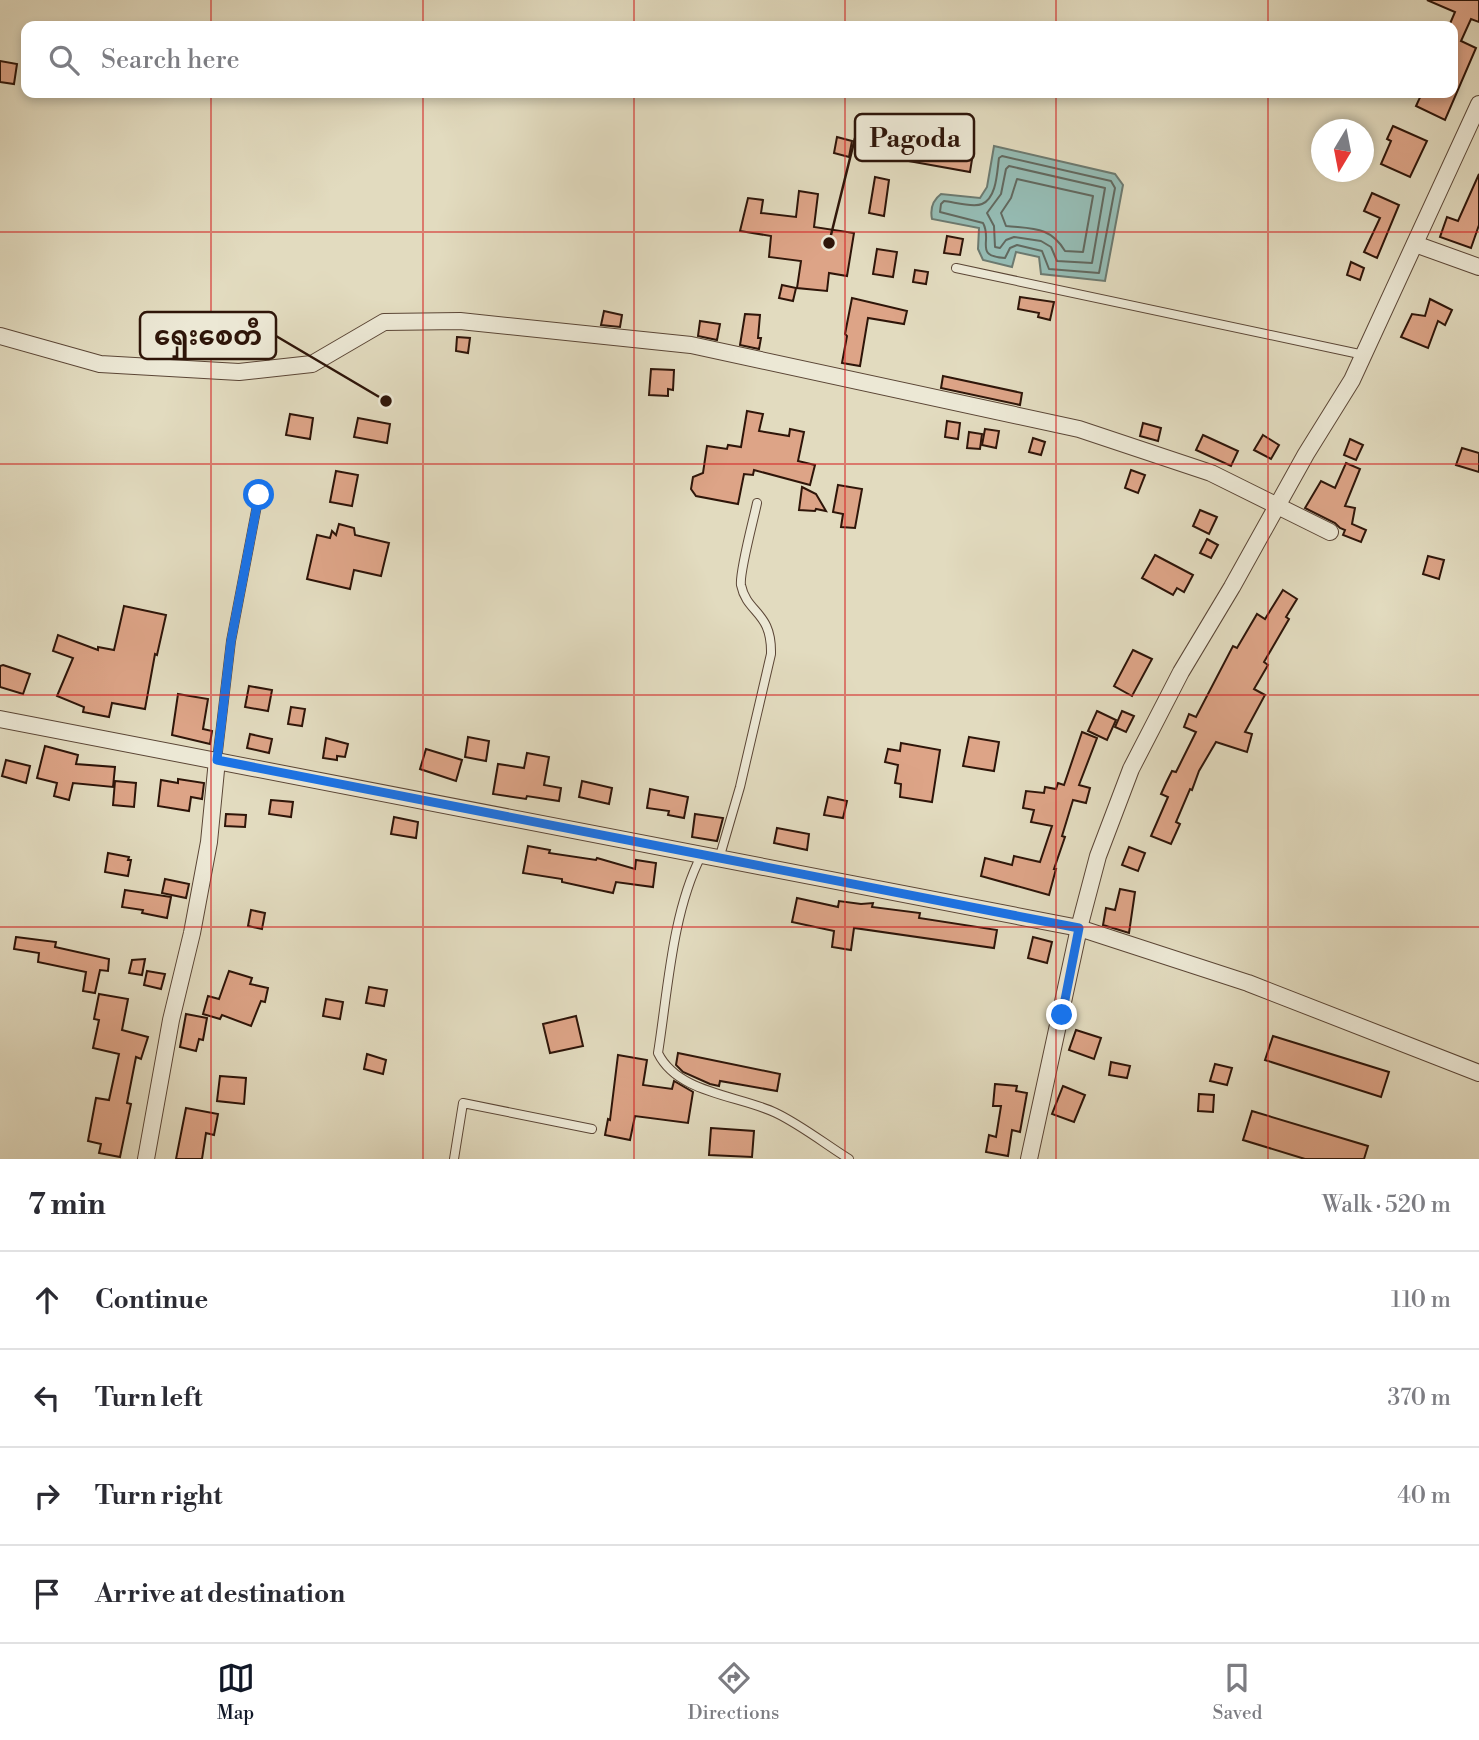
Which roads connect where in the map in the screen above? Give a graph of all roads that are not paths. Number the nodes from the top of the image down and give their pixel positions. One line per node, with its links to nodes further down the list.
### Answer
1 (1479, 104): 2 (street)
2 (1474, 130): 3 (street)
3 (1415, 244): 4 (street); 7 (street)
4 (1479, 267)
5 (956, 268): 7 (lane)
6 (0, 336): 10 (street)
7 (1364, 355): 10 (street)
8 (259, 495): 13 (lane)
9 (757, 503): 15 (lane)
10 (1277, 505): 11 (street); 16 (street)
11 (1330, 532)
12 (0, 719): 13 (street)
13 (217, 760): 14 (street); 19 (street)
14 (701, 856): 15 (street); 21 (lane)
15 (719, 859): 16 (street)
16 (1079, 928): 17 (street); 22 (street)
17 (1479, 1073)
18 (592, 1129): 20 (lane)
19 (146, 1159)
20 (454, 1159)
21 (849, 1159)
22 (1029, 1159)

